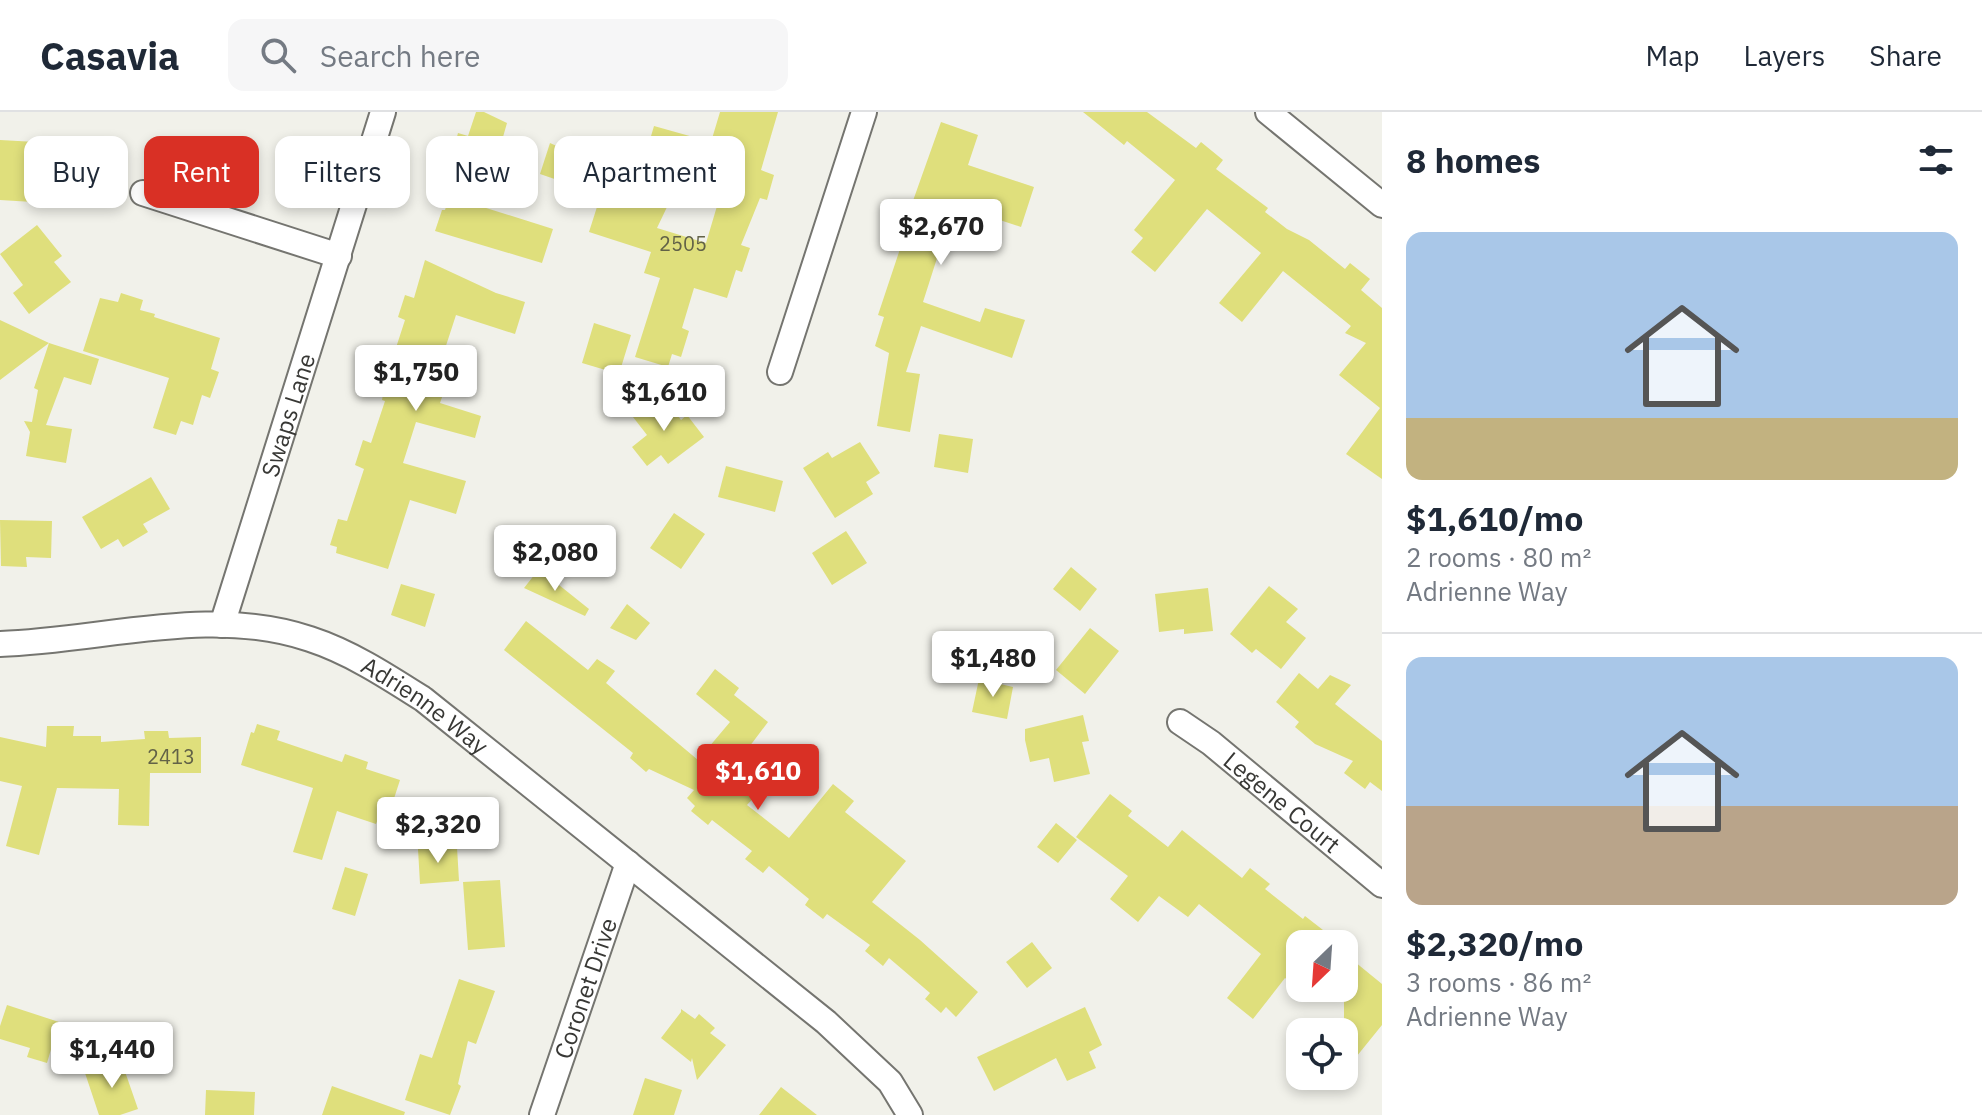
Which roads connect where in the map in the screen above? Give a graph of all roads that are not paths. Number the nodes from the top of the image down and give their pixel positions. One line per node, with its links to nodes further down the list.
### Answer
1 (383, 112): 6 (street, Swaps Lane)
2 (864, 112): 7 (street)
3 (1268, 112): 5 (street)
4 (143, 193): 6 (street)
5 (1382, 205)
6 (339, 256): 8 (street, Swaps Lane)
7 (780, 372)
8 (222, 625): 9 (street, Adrienne Way); 11 (street, Adrienne Way)
9 (0, 644)
10 (1180, 722): 12 (street, Legene Court)
11 (628, 863): 13 (street, Coronet Drive); 14 (street, Adrienne Way)
12 (1382, 885)
13 (542, 1115)
14 (910, 1115)

